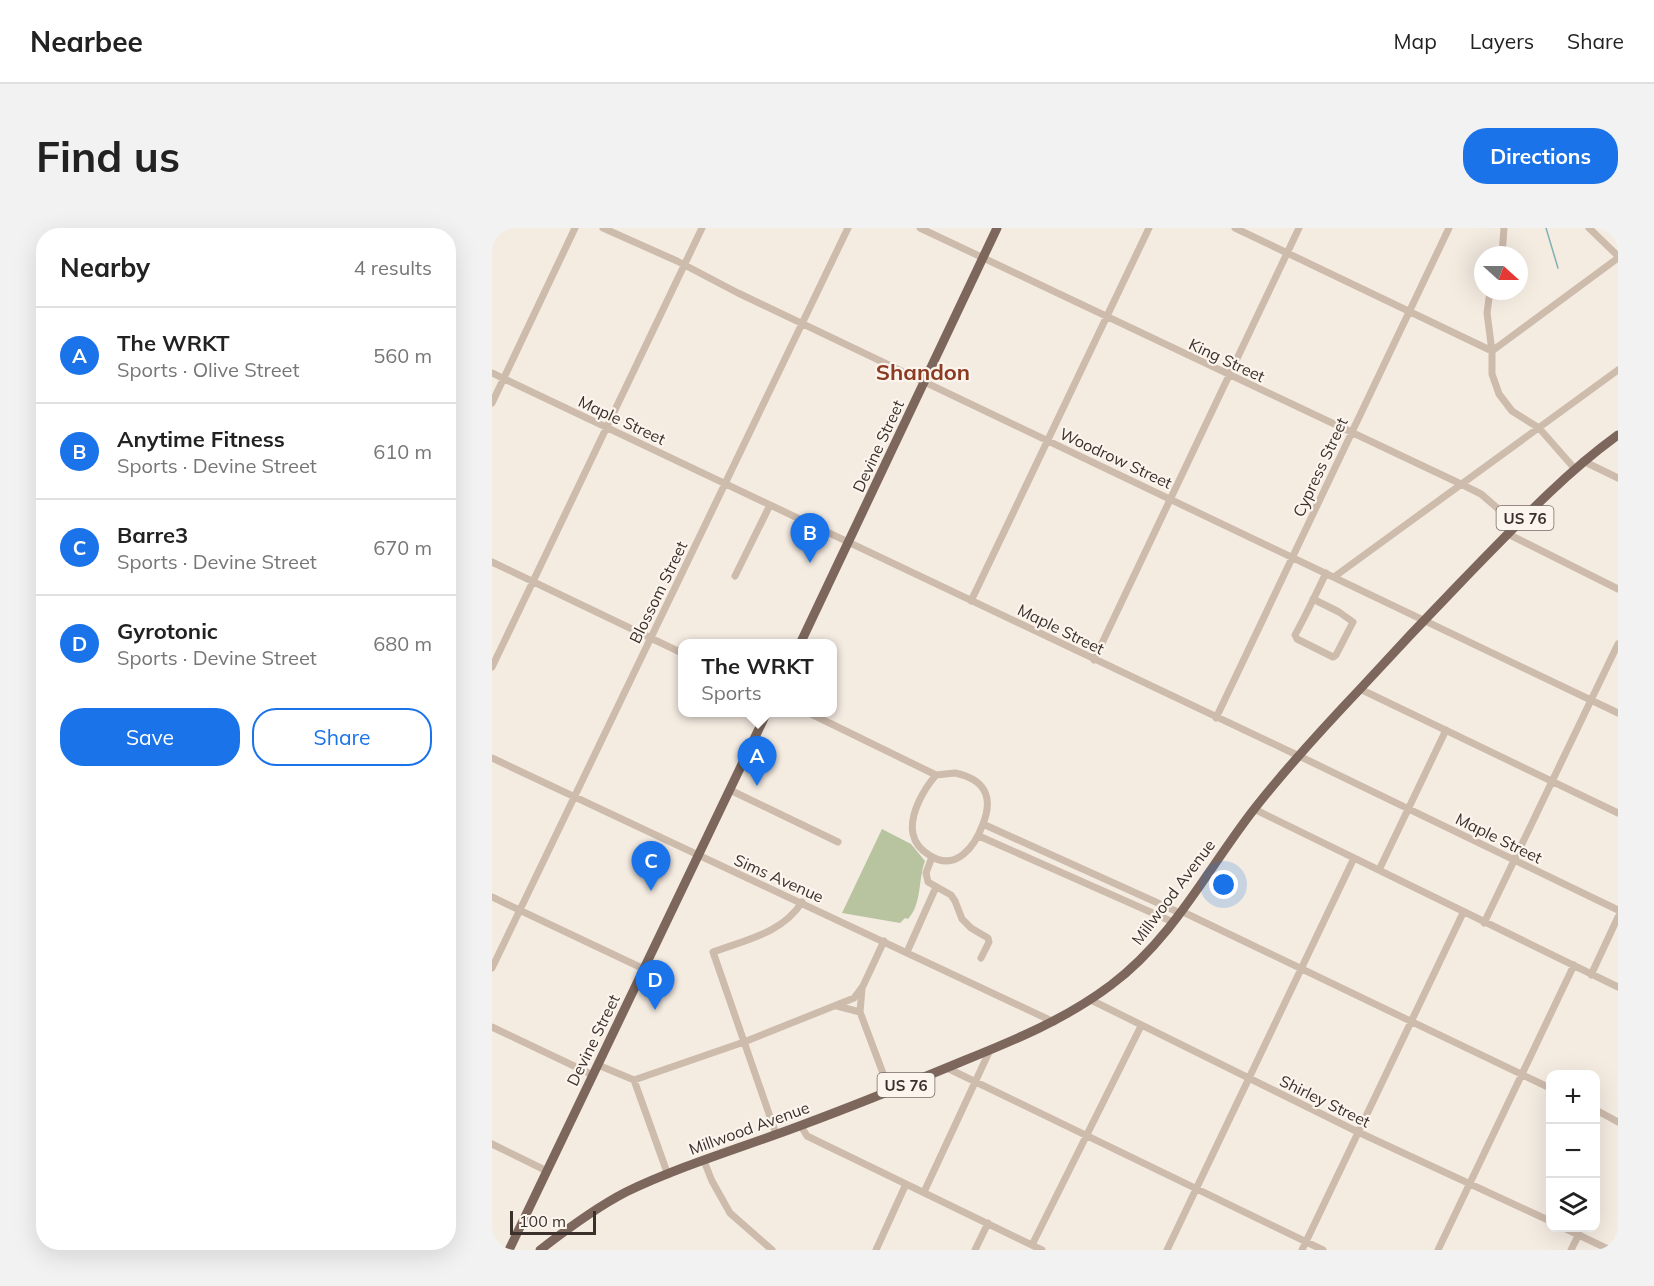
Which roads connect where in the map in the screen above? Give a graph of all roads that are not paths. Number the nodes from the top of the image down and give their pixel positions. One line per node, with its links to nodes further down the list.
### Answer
1 (575, 228): 26 (street)
2 (603, 228): 17 (street, Woodrow Street)
3 (702, 228): 17 (street)
4 (848, 228): 21 (street, Blossom Street)
5 (920, 228): 16 (street, King Street)
6 (998, 228): 16 (main road, Devine Street)
7 (1149, 228): 20 (street)
8 (1235, 228): 14 (street)
9 (1299, 228): 14 (street)
10 (1449, 228): 19 (street, Cypress Street)
11 (1504, 228): 13 (street)
12 (1589, 228): 15 (street)
13 (1503, 246)
14 (1287, 253): 19 (street); 25 (street)
15 (1618, 257): 22 (street)
16 (983, 258): 20 (street, King Street); 27 (main road, Devine Street)
17 (684, 265): 21 (street, Woodrow Street); 29 (street)
18 (1489, 300): 22 (street)
19 (1409, 311): 22 (street); 31 (street, Cypress Street)
20 (1106, 317): 25 (street, King Street); 33 (street)
21 (802, 323): 27 (street, Woodrow Street); 37 (street, Blossom Street)
22 (1492, 351): 30 (street)
23 (1618, 370): 30 (street)
24 (492, 373): 26 (street, Maple Street)
25 (1229, 375): 31 (street, King Street); 39 (street)
26 (504, 378): 28 (street); 29 (street, Maple Street)
27 (924, 382): 33 (street, Woodrow Street); 43 (main road, Devine Street)
28 (492, 403)
29 (607, 427): 37 (street, Maple Street); 49 (street)
30 (1539, 428): 35 (street); 38 (street)
31 (1351, 434): 38 (street, King Street); 44 (street, Cypress Street)
32 (1618, 435): 34 (main road, Millwood Avenue / US 76)
33 (1047, 440): 39 (street, Woodrow Street); 52 (street)
34 (1583, 461): 35 (main road, Millwood Avenue / US 76); 36 (street)
35 (1575, 469): 41 (main road, Millwood Avenue / US 76)
36 (1618, 478)
37 (725, 484): 40 (street, Maple Street); 54 (street, Blossom Street)
38 (1461, 484): 41 (street, King Street); 48 (street)
39 (1170, 499): 44 (street, Woodrow Street); 58 (street)
40 (770, 505): 43 (street, Maple Street); 47 (street)
41 (1517, 525): 42 (main road, Millwood Avenue / US 76)
42 (1508, 534): 50 (street); 53 (main road, Millwood Avenue / US 76)
43 (848, 543): 52 (street, Maple Street); 55 (main road, Devine Street)
44 (1292, 557): 46 (street, Woodrow Street); 65 (street, Cypress Street)
45 (492, 562): 49 (street)
46 (1326, 573): 48 (street, Woodrow Street); 51 (street)
47 (735, 576)
48 (1334, 577): 53 (street, Woodrow Street)
49 (533, 582): 54 (street); 59 (street)
50 (1618, 589)
51 (1313, 599): 51 (street)
52 (971, 601): 58 (street, Maple Street)
53 (1424, 620): 60 (main road, Millwood Avenue / US 76); 61 (street, Woodrow Street)
54 (651, 638): 57 (street); 72 (street, Blossom Street)
55 (802, 639)
56 (1618, 644): 61 (street)
57 (678, 650)
58 (1094, 660): 65 (street, Maple Street)
59 (492, 667)
60 (1360, 689): 66 (street); 67 (main road, Millwood Avenue / US 76)
61 (1592, 700): 62 (street, Woodrow Street); 70 (street)
62 (1618, 713)
63 (765, 717): 71 (main road, Devine Street)
64 (817, 717): 69 (street)
65 (1216, 718): 67 (street, Maple Street)
66 (1446, 730): 70 (street); 74 (street)
67 (1297, 755): 73 (main road, Millwood Avenue / US 76); 74 (street, Maple Street)
68 (492, 758): 72 (street, Sims Avenue)
69 (936, 775): 76 (street); 80 (street)
70 (1553, 782): 75 (street); 82 (street)
71 (730, 790): 78 (street); 79 (main road, Devine Street)
72 (574, 798): 79 (street, Sims Avenue); 87 (street, Blossom Street)
73 (1254, 809): 81 (street); 89 (main road, Millwood Avenue / US 76)
74 (1408, 810): 82 (street, Maple Street); 83 (street)
75 (1618, 813)
76 (983, 824): 77 (street); 89 (street)
77 (979, 836): 80 (street); 92 (street)
78 (838, 842)
79 (698, 856): 86 (street, Sims Avenue); 100 (main road, Devine Street)
80 (932, 857): 84 (street)
81 (1354, 858): 83 (street); 99 (street)
82 (1515, 861): 88 (street, Maple Street); 93 (street)
83 (1379, 870): 90 (street)
84 (936, 887): 95 (street); 96 (street)
85 (492, 897): 87 (street)
86 (802, 902): 94 (street, Sims Avenue); 111 (street)
87 (520, 910): 98 (street, Blossom Street); 100 (street)
88 (1618, 910)
89 (1181, 912): 92 (main road, Millwood Avenue / US 76); 99 (street)
90 (1463, 913): 93 (street); 108 (street)
91 (1618, 917): 101 (street)
92 (1173, 922): 104 (main road, Millwood Avenue / US 76)
93 (1484, 923): 97 (street)
94 (884, 941): 95 (street, Sims Avenue); 102 (street)
95 (907, 952): 107 (street, Sims Avenue)
96 (981, 958)
97 (1574, 965): 101 (street); 115 (street)
98 (492, 968)
99 (1302, 968): 108 (street); 117 (street)
100 (644, 969): 113 (main road, Devine Street)
101 (1591, 975): 103 (street)
102 (863, 986): 105 (street); 106 (street)
103 (1618, 987)
104 (1091, 1000): 107 (main road, Millwood Avenue / US 76); 109 (street, Shirley Street)
105 (836, 1006): 106 (street); 111 (street)
106 (860, 1012): 121 (street)
107 (1054, 1022): 112 (main road, Millwood Avenue / US 76)
108 (1412, 1023): 115 (street); 125 (street)
109 (1141, 1026): 117 (street, Shirley Street); 127 (street)
110 (492, 1027): 116 (street)
111 (744, 1042): 118 (street); 126 (street)
112 (990, 1050): 114 (main road, Millwood Avenue / US 76); 119 (street)
113 (597, 1065): 116 (main road, Devine Street); 118 (street)
114 (947, 1068): 119 (street); 121 (main road, Millwood Avenue / US 76)
115 (1521, 1073): 120 (street); 133 (street)
116 (593, 1075): 130 (main road, Devine Street)
117 (1248, 1078): 125 (street, Shirley Street); 134 (street)
118 (634, 1080): 131 (street)
119 (975, 1082): 127 (street); 135 (street)
120 (1546, 1086)
121 (890, 1092): 124 (main road, Millwood Avenue / US 76)
122 (1600, 1112): 123 (street)
123 (1618, 1122)
124 (801, 1126): 126 (main road, Millwood Avenue / US 76); 132 (street)
125 (1358, 1132): 133 (street, Shirley Street); 140 (street)
126 (776, 1134): 129 (main road, Millwood Avenue / US 76)
127 (1086, 1136): 134 (street); 141 (street)
128 (492, 1144): 130 (street)
129 (704, 1161): 131 (main road, Millwood Avenue / US 76); 144 (street)
130 (547, 1171): 142 (main road, Devine Street)
131 (668, 1175): 143 (main road, Millwood Avenue / US 76)
132 (906, 1184): 135 (street); 145 (street)
133 (1470, 1184): 136 (street, Shirley Street); 151 (street)
134 (1196, 1189): 140 (street); 148 (street)
135 (924, 1192): 137 (street)
136 (1546, 1219)
137 (987, 1223): 141 (street); 146 (street)
138 (1575, 1232): 139 (street)
139 (1579, 1234): 152 (street); 153 (street)
140 (1305, 1242): 149 (street); 150 (street)
141 (1032, 1245): 147 (street)
142 (509, 1250)
143 (540, 1250)
144 (772, 1250)
145 (876, 1250)
146 (975, 1250)
147 (1042, 1250)
148 (1167, 1250)
149 (1302, 1250)
150 (1323, 1250)
151 (1438, 1250)
152 (1571, 1250)
153 (1610, 1250)

